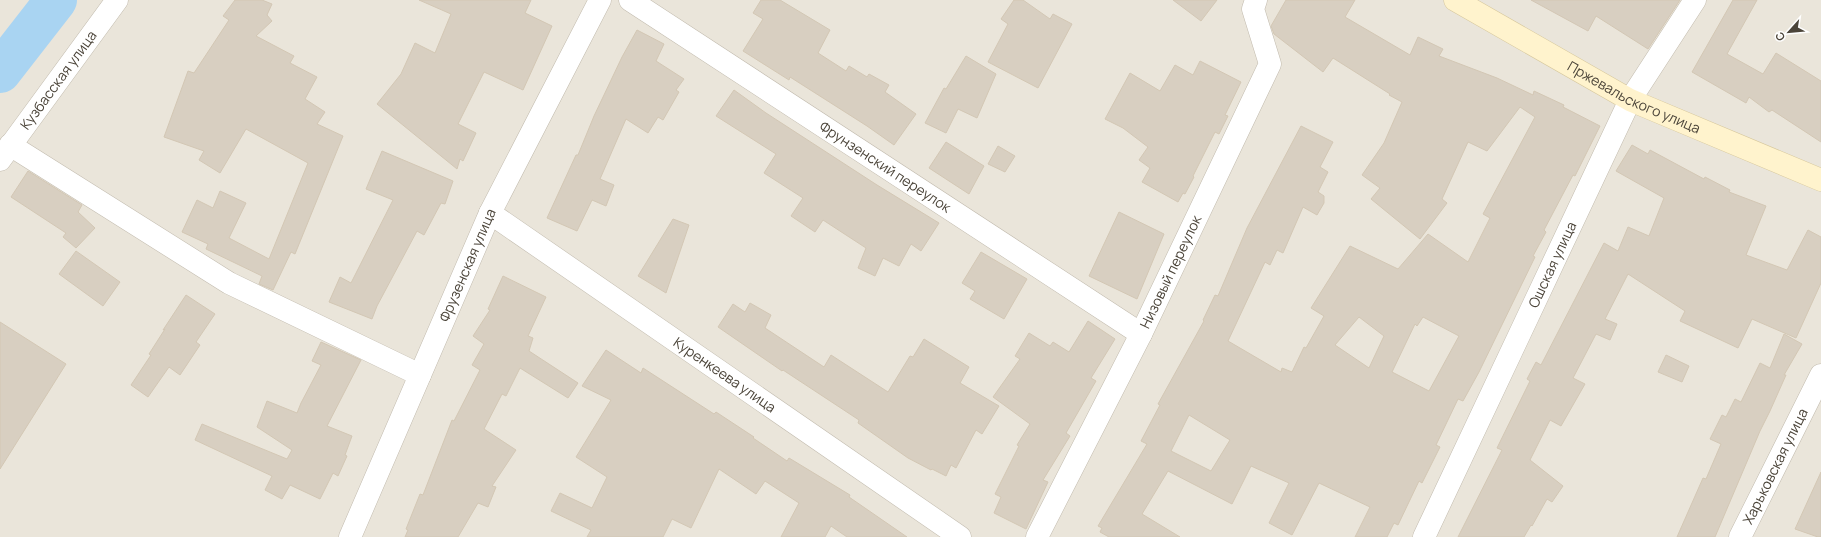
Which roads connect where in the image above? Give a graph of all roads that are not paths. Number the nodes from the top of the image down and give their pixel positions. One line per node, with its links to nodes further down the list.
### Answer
1 (117, 0): 8 (street, Кузбасская улица)
2 (600, 0): 10 (street, Фрузенская улица)
3 (630, 0): 11 (street, Фрунзенский переулок)
4 (1256, 0): 11 (street, Низовый переулок)
5 (1455, 0): 7 (main road, Пржевальского улица)
6 (1695, 0): 7 (street, Ошская улица)
7 (1630, 100): 9 (main road, Пржевальского улица); 17 (street, Ошская улица)
8 (5, 153): 12 (street)
9 (1821, 180)
10 (490, 213): 12 (street, Фрузенская улица); 15 (street, Куренкеева улица)
11 (1141, 334): 16 (street, Низовый переулок)
12 (420, 375): 14 (street, Фрузенская улица)
13 (1821, 375): 18 (street, Харьковская улица)
14 (350, 537)
15 (960, 537)
16 (1037, 537)
17 (1424, 537)
18 (1740, 537)

